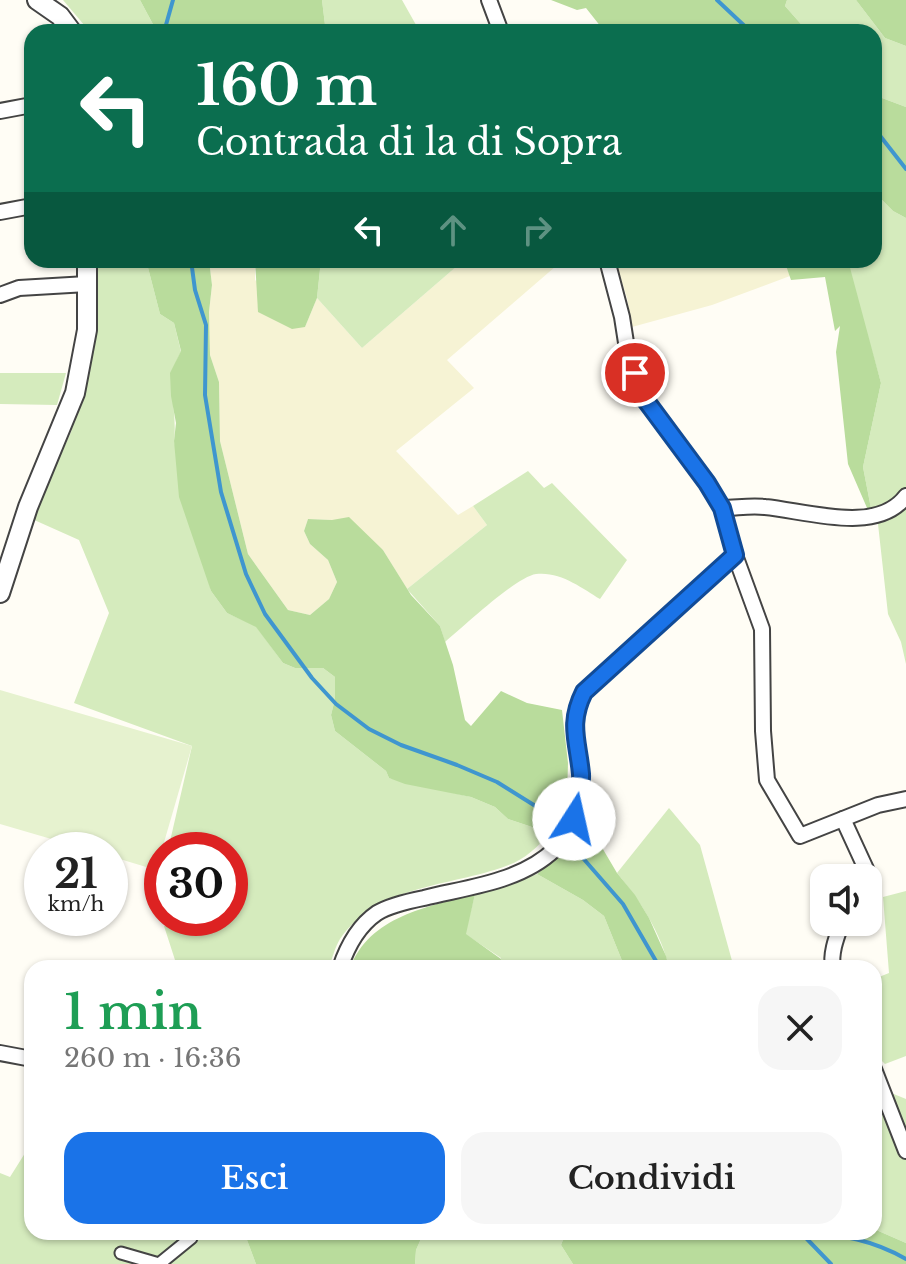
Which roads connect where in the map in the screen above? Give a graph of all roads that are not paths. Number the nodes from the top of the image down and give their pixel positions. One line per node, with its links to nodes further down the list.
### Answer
1 (37, 0): 3 (street)
2 (489, 0): 4 (street)
3 (66, 24)
4 (498, 24)
5 (24, 106): 6 (street)
6 (0, 111)
7 (24, 208): 8 (street)
8 (0, 212)
9 (87, 268): 11 (street)
10 (609, 268): 14 (street)
11 (87, 284): 12 (street); 16 (street)
12 (0, 295)
13 (906, 496): 14 (street)
14 (722, 508): 15 (street)
15 (735, 555): 18 (street); 21 (street)
16 (0, 593)
17 (906, 799): 18 (street)
18 (843, 819): 19 (street)
19 (864, 864)
20 (836, 936): 22 (street)
21 (343, 960)
22 (832, 960)
23 (0, 1053): 24 (street)
24 (24, 1058)
25 (882, 1090): 26 (street)
26 (906, 1151)
27 (189, 1240): 29 (street)
28 (121, 1253): 29 (street)
29 (159, 1264)

